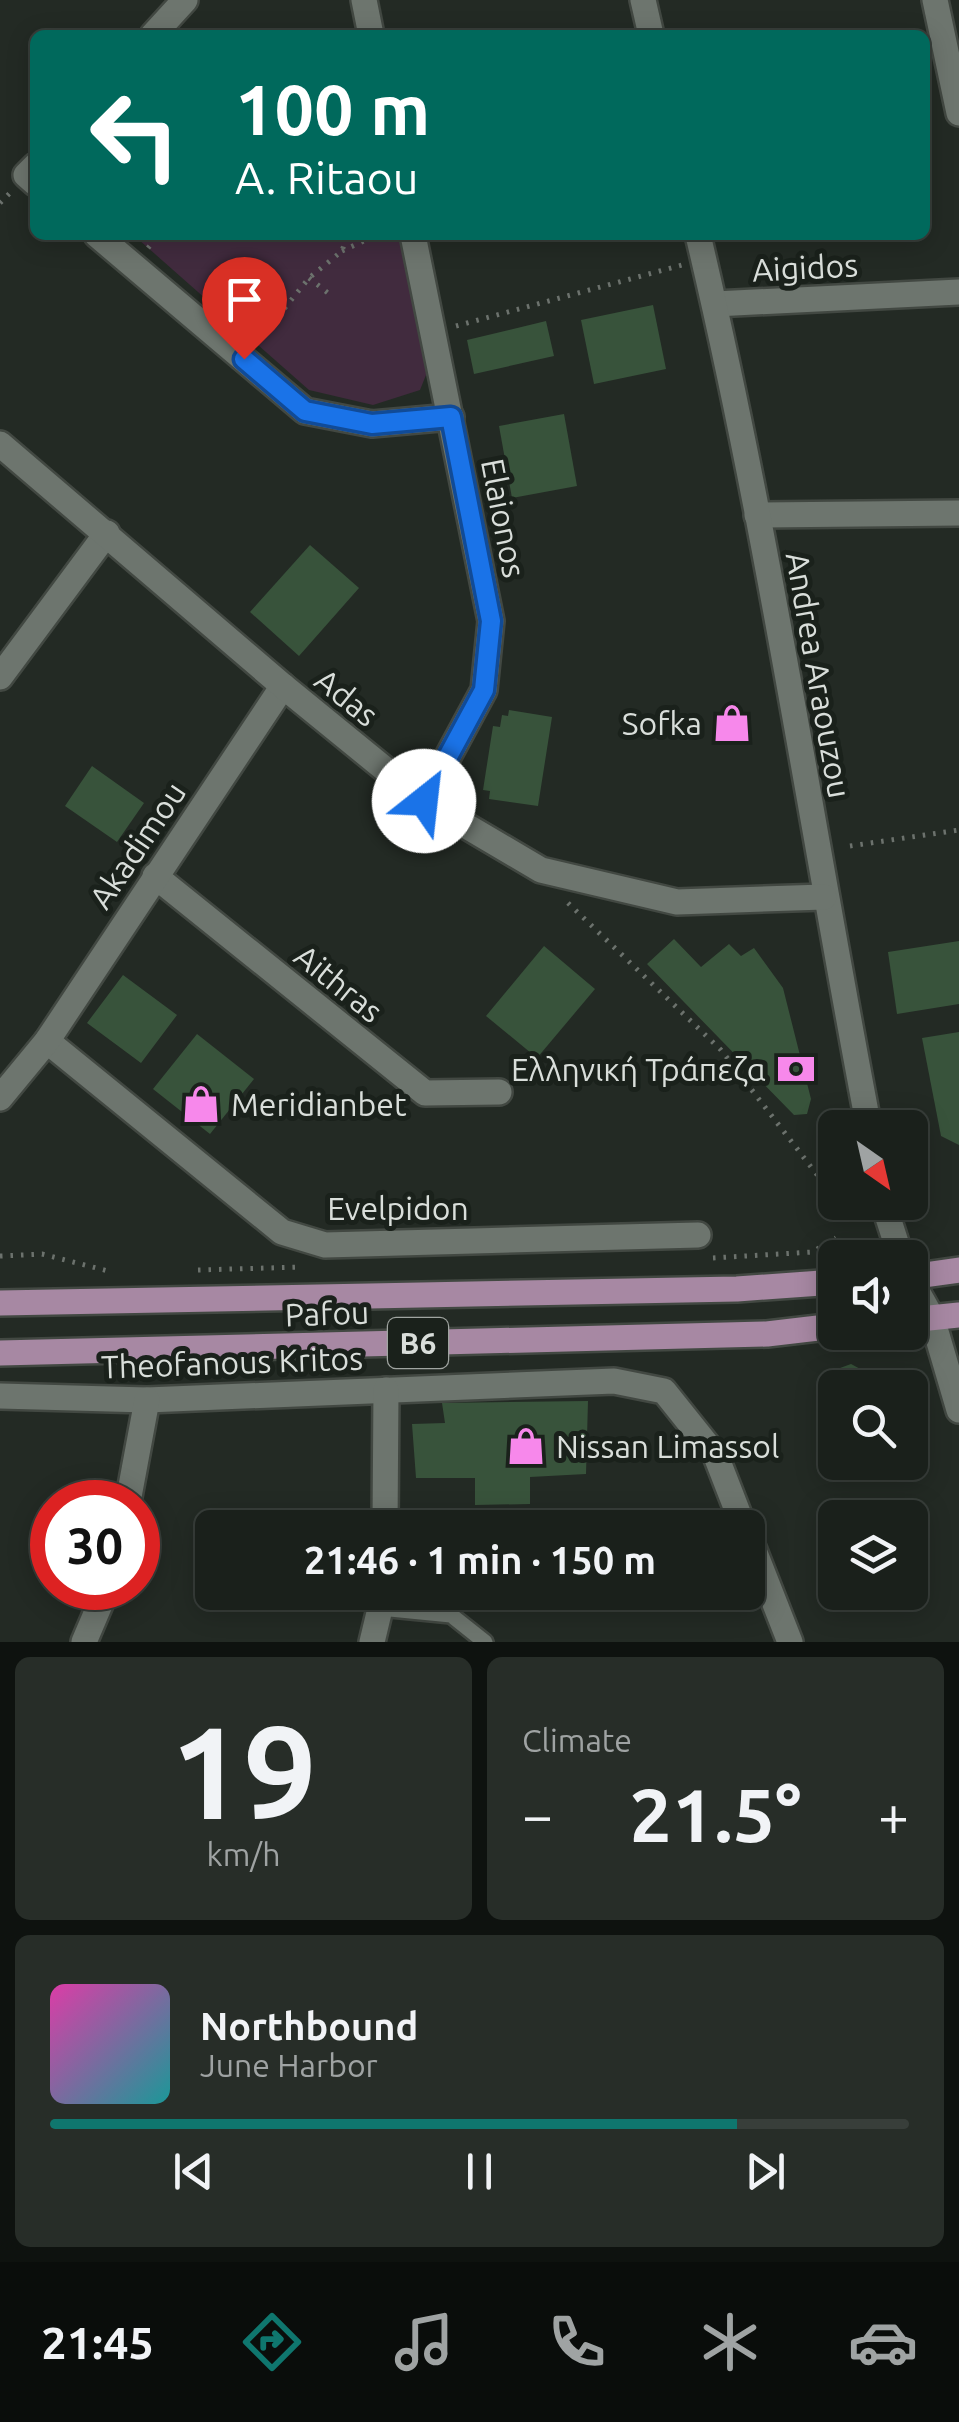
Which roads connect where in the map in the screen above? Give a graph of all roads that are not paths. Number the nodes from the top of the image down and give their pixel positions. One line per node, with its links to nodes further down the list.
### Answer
1 (185, 0): 5 (street)
2 (364, 0): 6 (street)
3 (643, 0): 7 (street)
4 (944, 9): 8 (street)
5 (158, 30)
6 (370, 30)
7 (651, 30)
8 (959, 113)
9 (103, 240): 14 (street)
10 (414, 240): 14 (street, Elaionos)
11 (701, 247): 13 (street, Andrea Araouzou)
12 (959, 292): 13 (street, Aigidos)
13 (715, 304): 17 (street, Andrea Araouzou)
14 (451, 417): 21 (street, Elaionos)
15 (0, 444): 18 (street, Adas)
16 (959, 513): 17 (street)
17 (758, 515): 23 (street, Andrea Araouzou)
18 (107, 533): 19 (street); 20 (street, Adas)
19 (0, 677)
20 (283, 686): 21 (street, Adas); 22 (street, Akadimou)
21 (424, 801): 23 (street, Adas)
22 (155, 876): 24 (street, Akadimou); 25 (street, Aithras)
23 (824, 897): 27 (street, Andrea Araouzou)
24 (47, 1040): 26 (street, Akadimou); 28 (street, Evelpidon)
25 (500, 1092)
26 (0, 1098)
27 (865, 1110)
28 (698, 1235)
29 (959, 1270): 30 (main road)
30 (928, 1275)
31 (818, 1283): 32 (main road, Pafou / B6)
32 (0, 1304)
33 (959, 1315): 34 (main road)
34 (928, 1318)
35 (818, 1328): 37 (main road, Pafou / B6)
36 (928, 1336): 41 (street)
37 (0, 1352)
38 (386, 1390): 40 (street, Theofanous Kritos); 43 (street); 44 (street, Theofanous Kritos)
39 (0, 1396): 40 (street, Theofanous Kritos)
40 (147, 1400): 42 (street)
41 (959, 1410)
42 (132, 1480)
43 (385, 1510)
44 (737, 1510)
45 (765, 1578): 52 (street)
46 (98, 1610): 49 (street)
47 (380, 1610): 50 (street)
48 (428, 1610): 51 (lane)
49 (84, 1642)
50 (372, 1642)
51 (485, 1642)
52 (790, 1642)

